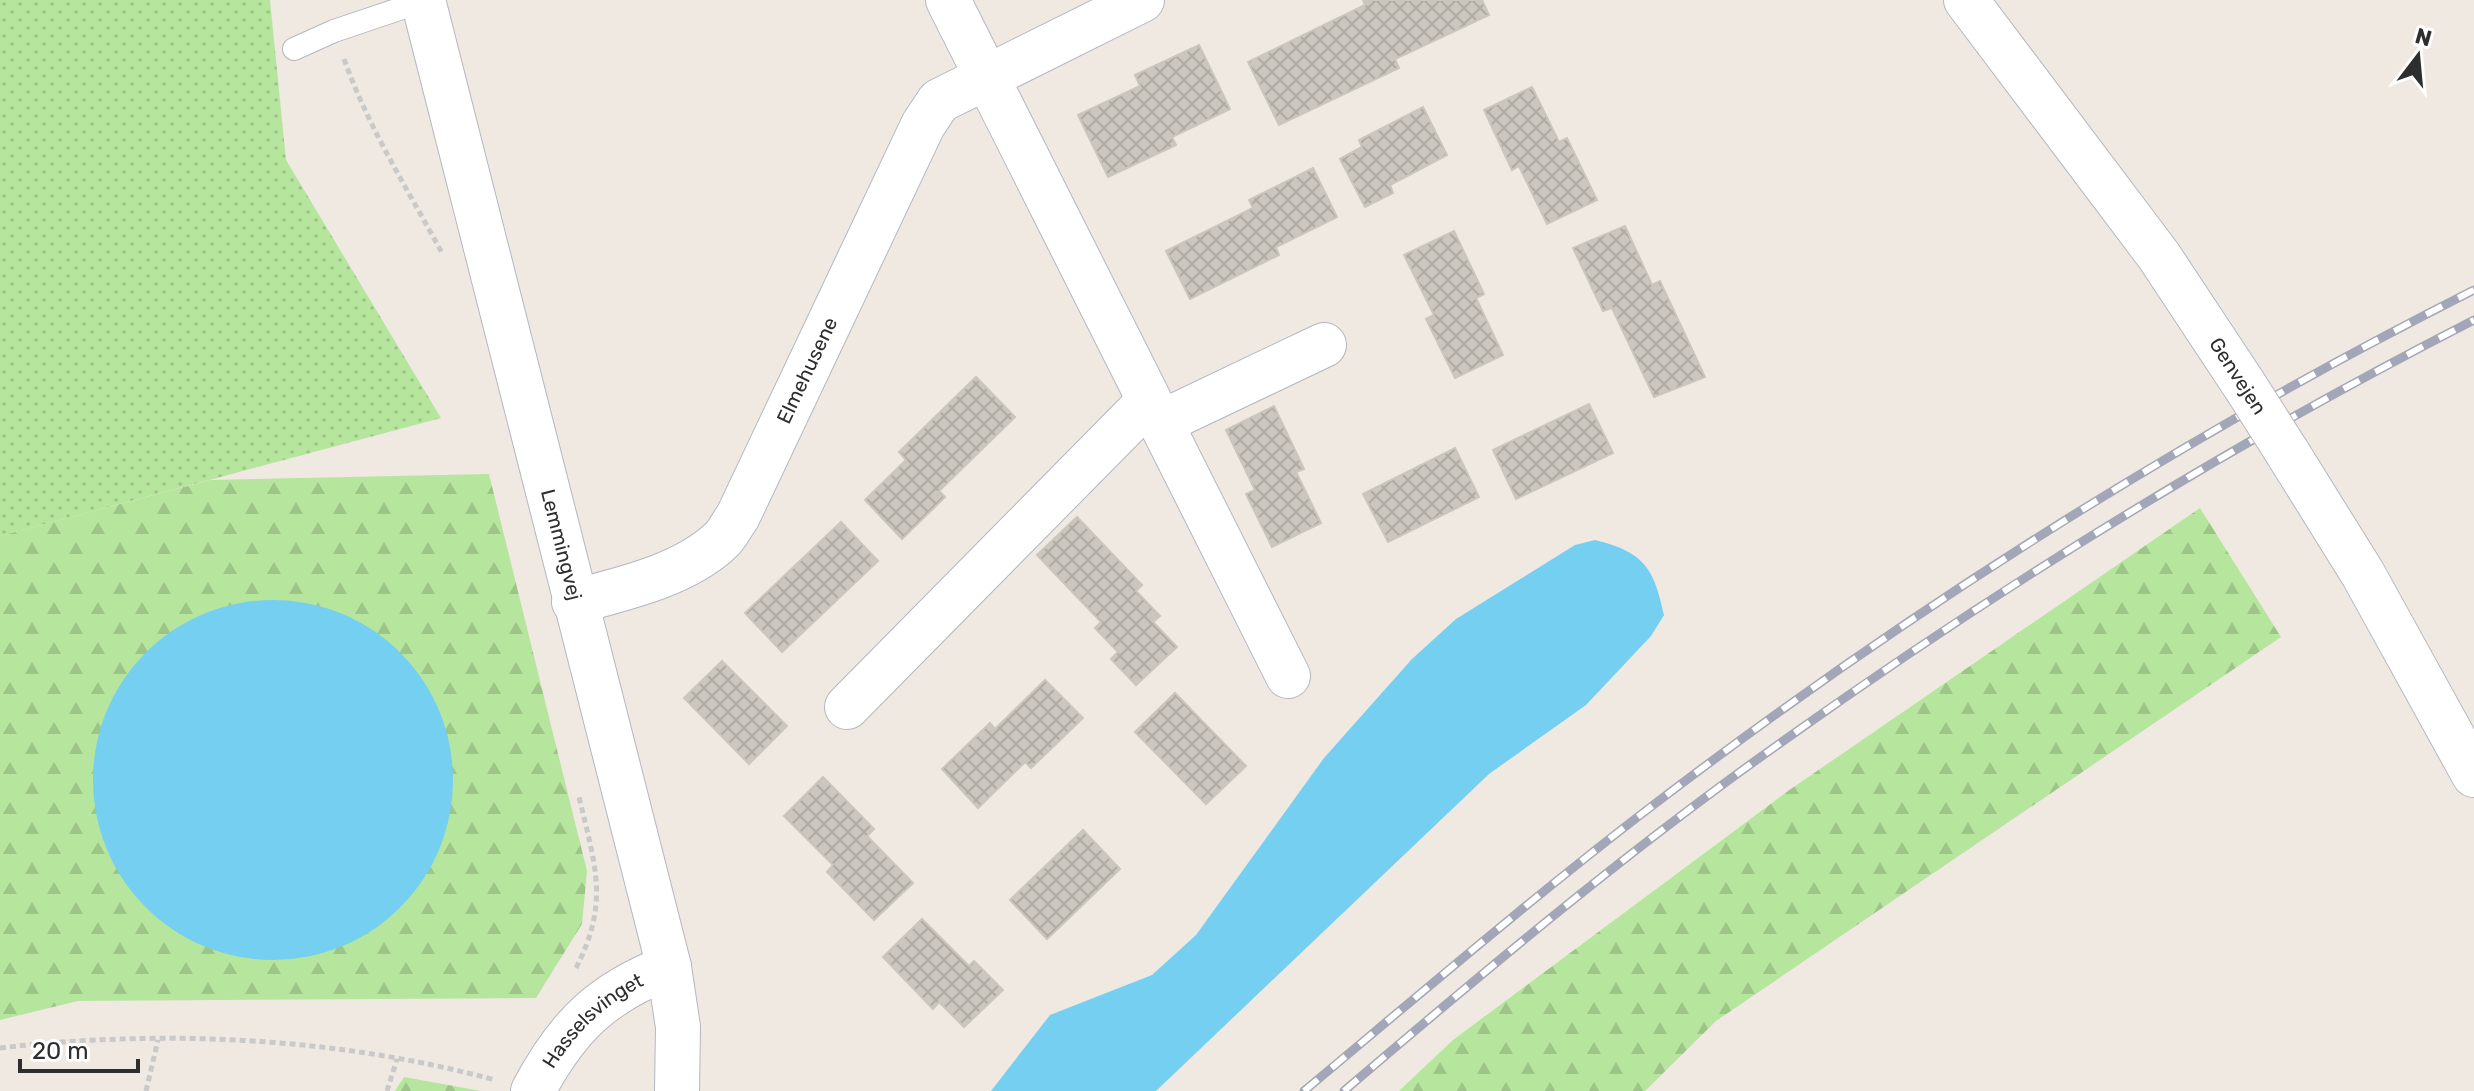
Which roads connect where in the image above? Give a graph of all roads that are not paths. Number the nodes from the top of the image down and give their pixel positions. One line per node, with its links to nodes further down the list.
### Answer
1 (423, 0): 5 (lane); 9 (street, Lemmingvej)
2 (948, 0): 6 (street)
3 (1142, 0): 6 (street, Elmehusene)
4 (1966, 0): 12 (street, Genvejen, bridge)
5 (294, 49)
6 (985, 78): 8 (street); 9 (street, Elmehusene)
7 (1324, 345): 8 (street)
8 (1155, 412): 10 (street); 11 (street)
9 (574, 602): 13 (street, Lemmingvej)
10 (1288, 676)
11 (847, 707)
12 (2474, 775)
13 (669, 967): 14 (street, Hasselsvinget); 15 (street, Lemmingvej)
14 (533, 1091)
15 (677, 1091)

